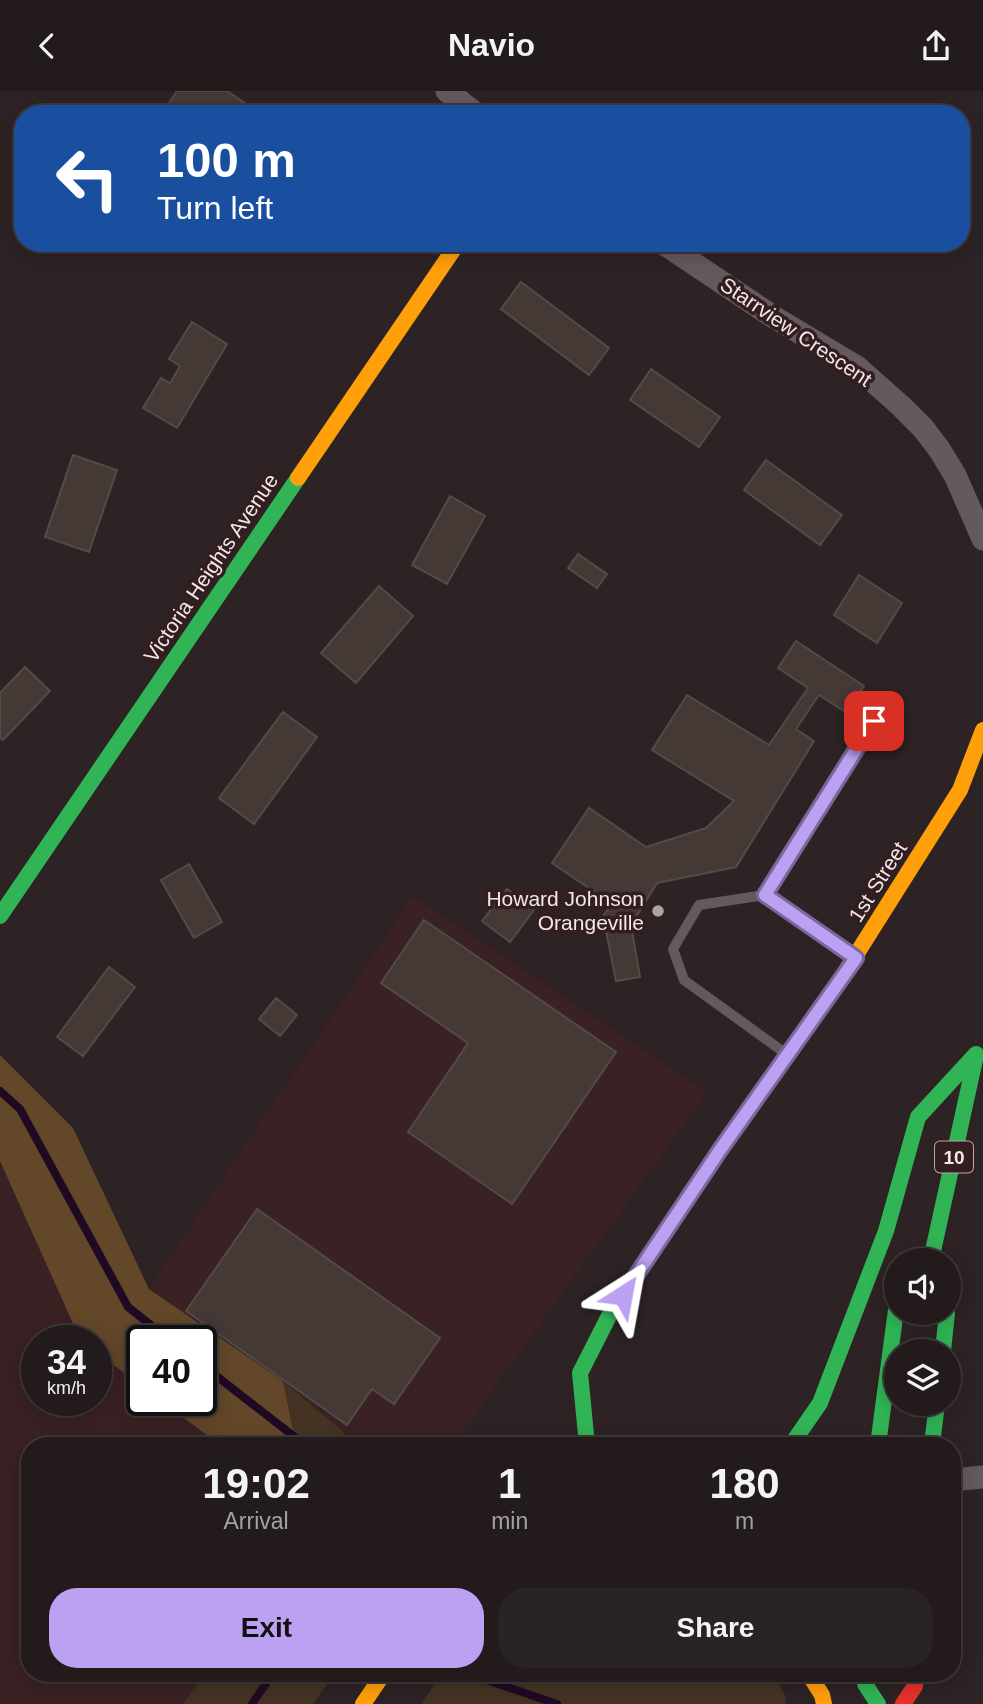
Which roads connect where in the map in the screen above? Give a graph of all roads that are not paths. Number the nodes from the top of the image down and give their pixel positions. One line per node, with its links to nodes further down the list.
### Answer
1 (447, 91): 2 (street)
2 (464, 105)
3 (452, 252): 9 (main road, Victoria Heights Avenue)
4 (676, 252): 5 (street, Starrview Crescent)
5 (983, 539)
6 (874, 721): 8 (lane)
7 (983, 730): 10 (main road, 1st Street)
8 (765, 895): 10 (lane); 11 (lane)
9 (0, 916)
10 (856, 958): 11 (main road, 1st Street)
11 (787, 1055): 15 (main road, 1st Street)
12 (934, 1248): 16 (main road, 10)
13 (894, 1325): 17 (main road)
14 (935, 1416): 18 (main road)
15 (586, 1437)
16 (797, 1437)
17 (879, 1437)
18 (933, 1437)
19 (983, 1477): 20 (street)
20 (961, 1479)
21 (378, 1682): 25 (main road)
22 (814, 1682): 26 (main road)
23 (865, 1682): 27 (main road)
24 (915, 1682): 28 (main road)
25 (363, 1704)
26 (824, 1704)
27 (878, 1704)
28 (904, 1704)

